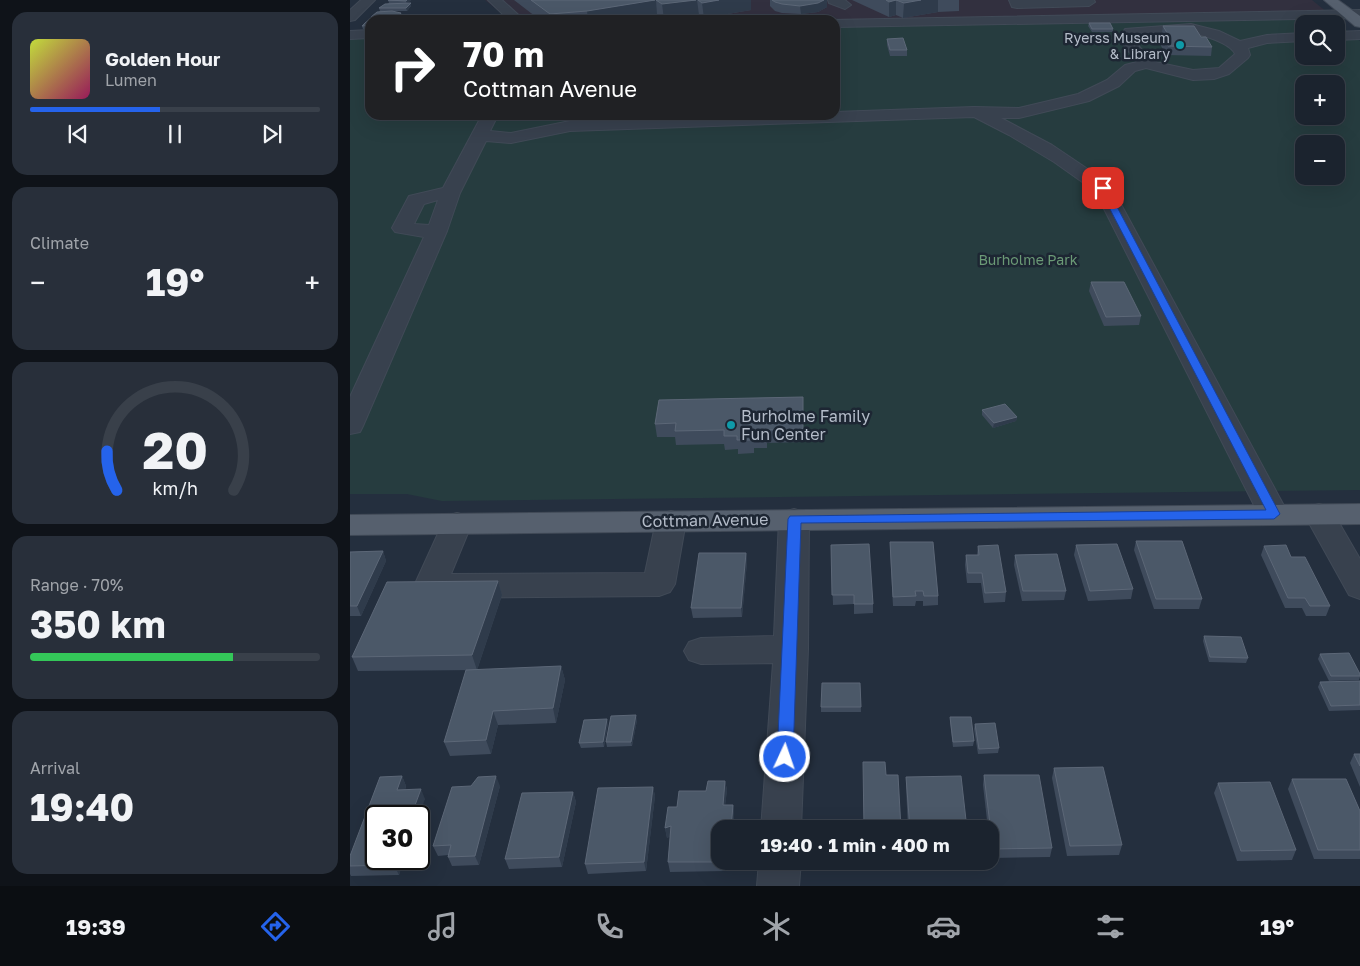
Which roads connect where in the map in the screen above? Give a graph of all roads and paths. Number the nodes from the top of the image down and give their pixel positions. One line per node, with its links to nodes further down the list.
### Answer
1 (369, 0): 9 (street)
2 (494, 0): 8 (street)
3 (1083, 0): 5 (street)
4 (1330, 0): 10 (main road)
5 (1016, 2): 12 (street)
6 (839, 3): 14 (street)
7 (968, 6): 11 (street)
8 (511, 15)
9 (350, 17)
10 (1357, 17): 12 (street)
11 (977, 21): 12 (street); 14 (street)
12 (1008, 21)
13 (840, 23): 14 (street)
14 (877, 23)
15 (350, 34): 16 (street)
16 (365, 34)
17 (1360, 35): 18 (street)
18 (1345, 36)
19 (1295, 38): 20 (street)
20 (1238, 46): 21 (street); 21 (street)
21 (1153, 65): 23 (street)
22 (840, 117): 23 (street)
23 (1012, 119): 30 (street)
24 (487, 120): 26 (street)
25 (743, 120): 26 (street)
26 (475, 144): 27 (street)
27 (450, 193): 28 (street); 28 (street)
28 (437, 231): 29 (street)
29 (350, 426)
30 (1274, 514): 31 (main road, Cottman Avenue); 33 (main road, Cottman Avenue)
31 (1319, 514): 32 (main road, Cottman Avenue); 37 (street)
32 (1360, 514)
33 (794, 519): 34 (main road, Cottman Avenue); 38 (street)
34 (671, 521): 35 (main road, Cottman Avenue); 35 (street)
35 (457, 523): 36 (main road, Cottman Avenue)
36 (350, 525)
37 (1360, 587)
38 (791, 649): 39 (street); 40 (street)
39 (700, 651)
40 (782, 820)
41 (779, 870): 42 (street)
42 (778, 886)

